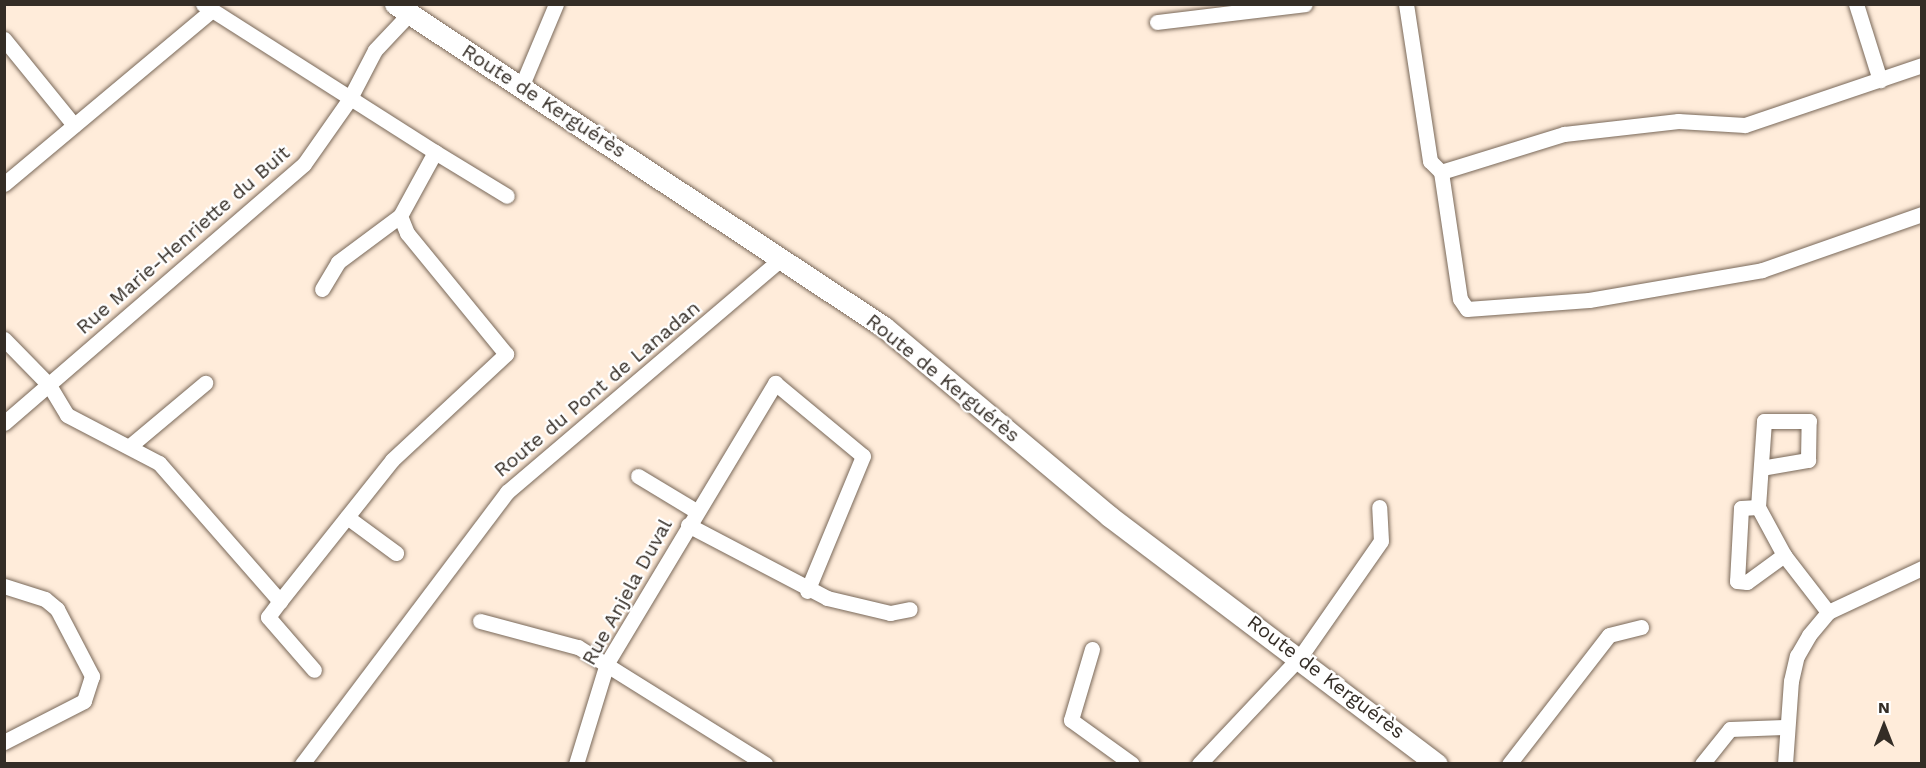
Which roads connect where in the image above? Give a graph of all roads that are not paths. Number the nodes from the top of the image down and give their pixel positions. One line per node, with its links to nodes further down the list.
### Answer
1 (556, 4): 11 (street)
2 (1305, 4): 7 (street)
3 (1406, 4): 15 (street)
4 (1856, 4): 10 (street)
5 (207, 8): 12 (street); 13 (street)
6 (402, 9): 11 (street, Route de Kerguérès); 12 (street, Rue Marie-Henriette du Buit)
7 (1157, 22)
8 (4, 39): 13 (street)
9 (1922, 65): 10 (street)
10 (1880, 80): 15 (street)
11 (522, 85): 20 (street, Route de Kerguérès)
12 (349, 100): 14 (street); 24 (street, Rue Marie-Henriette du Buit)
13 (74, 125): 16 (street)
14 (435, 152): 17 (street); 19 (street)
15 (1441, 172): 18 (street)
16 (4, 184)
17 (507, 196)
18 (1922, 214)
19 (400, 216): 21 (street); 32 (street)
20 (780, 260): 45 (street, Route de Kerguérès); 51 (street, Route du Pont de Lanadan)
21 (322, 289)
22 (4, 339): 24 (street)
23 (205, 383): 26 (street)
24 (49, 385): 25 (street, Rue Marie-Henriette du Buit); 26 (street)
25 (4, 423)
26 (131, 445): 39 (street)
27 (1761, 468): 30 (street)
28 (638, 476): 31 (street, Rue Anjela Duval)
29 (1379, 507): 45 (street)
30 (1758, 507): 35 (street); 35 (street)
31 (696, 511): 33 (street, Rue Anjela Duval); 38 (street, Rue Anjela Duval)
32 (347, 517): 34 (street); 39 (street)
33 (688, 525): 38 (street); 46 (street, Rue Anjela Duval)
34 (396, 553)
35 (1784, 555): 41 (street)
36 (1922, 568): 41 (street)
37 (4, 586): 49 (street)
38 (807, 591): 40 (street)
39 (280, 601): 47 (street)
40 (910, 609)
41 (1828, 612): 48 (street)
42 (480, 621): 46 (street)
43 (1641, 627): 57 (street)
44 (1092, 649): 54 (street)
45 (1300, 657): 55 (street); 56 (street, Route de Kerguérès)
46 (607, 663): 50 (street); 52 (street, Rue Anjela Duval)
47 (314, 670)
48 (1784, 727): 58 (street); 59 (street)
49 (4, 742)
50 (741, 758): 53 (street)
51 (302, 764)
52 (576, 764)
53 (765, 764)
54 (1132, 764)
55 (1199, 764)
56 (1437, 764)
57 (1509, 764)
58 (1702, 764)
59 (1785, 764)

